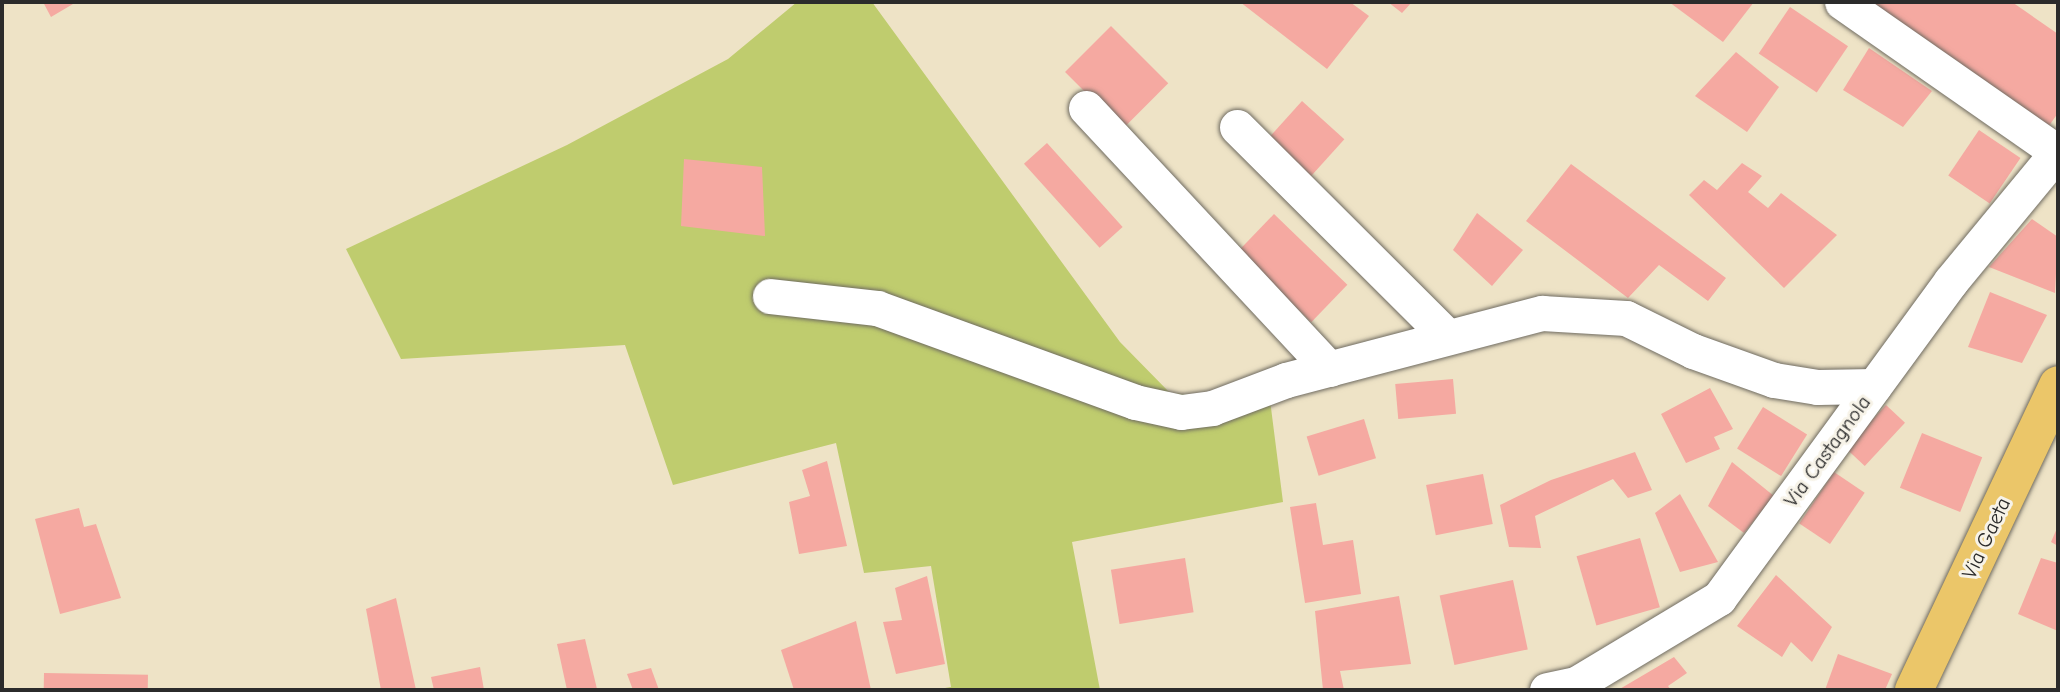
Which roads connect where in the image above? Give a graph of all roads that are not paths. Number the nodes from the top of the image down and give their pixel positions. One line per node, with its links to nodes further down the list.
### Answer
1 (1842, 2): 4 (street)
2 (1086, 108): 7 (street)
3 (1237, 127): 6 (street)
4 (2058, 151): 8 (street, Via Castagnola)
5 (770, 296): 7 (street)
6 (1447, 336): 7 (street); 8 (street)
7 (1329, 369)
8 (1874, 386): 10 (street, Via Castagnola)
9 (2058, 386): 11 (main road, Via Gaeta)
10 (1547, 690)
11 (1914, 690)

